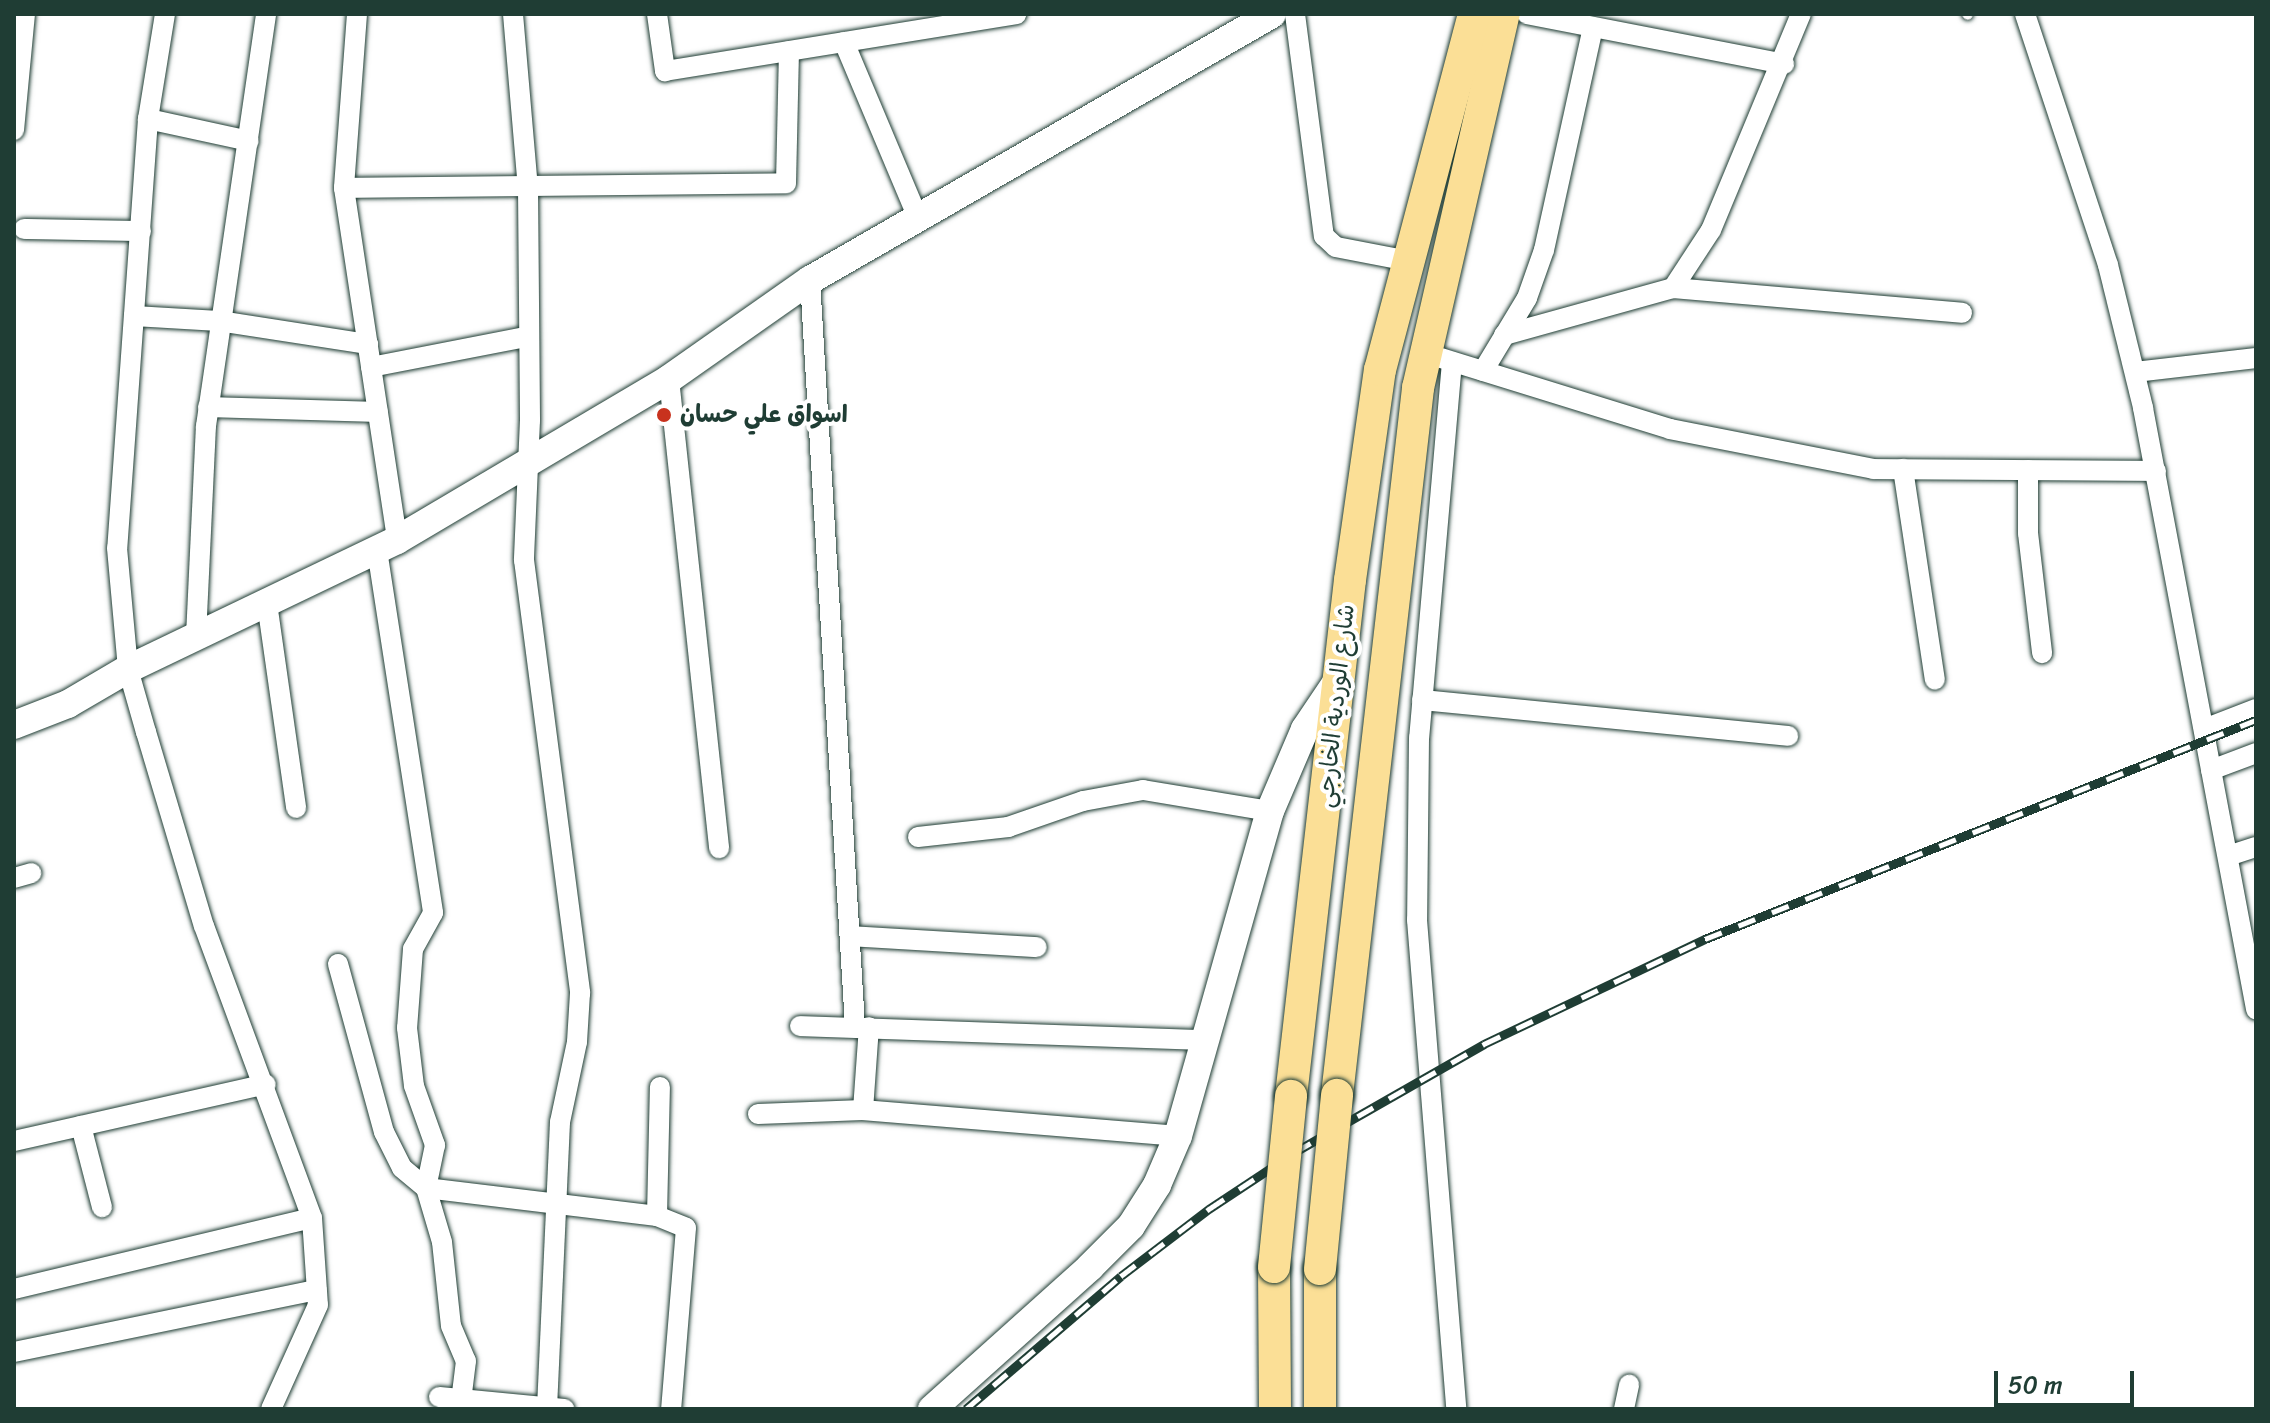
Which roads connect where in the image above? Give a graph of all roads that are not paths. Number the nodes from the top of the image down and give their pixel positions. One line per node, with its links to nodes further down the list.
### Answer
1 (25, 14): 20 (street)
2 (165, 14): 19 (street)
3 (266, 14): 21 (street)
4 (357, 14): 22 (street)
5 (513, 14): 23 (street)
6 (657, 14): 17 (street)
7 (1016, 14): 16 (street)
8 (1272, 14): 24 (street)
9 (1295, 14): 27 (street)
10 (1474, 14): 27 (main road, شارع الوردية الخارجي)
11 (1504, 14): 30 (main road, شارع الوردية الخارجي)
12 (1527, 14): 15 (street)
13 (1801, 14): 18 (street)
14 (2025, 14): 42 (street)
15 (1593, 27): 18 (street); 34 (street)
16 (844, 42): 17 (street); 24 (street)
17 (789, 51): 23 (street)
18 (1784, 64): 29 (street)
19 (148, 119): 21 (street); 26 (street)
20 (14, 130)
21 (249, 141): 33 (street)
22 (344, 188): 23 (street); 36 (street)
23 (528, 188): 35 (street)
24 (917, 216): 28 (street)
25 (24, 229): 26 (street)
26 (141, 231): 32 (street)
27 (1407, 270): 30 (main road); 40 (main road, شارع الوردية الخارجي)
28 (810, 280): 43 (street); 71 (street)
29 (1673, 288): 31 (street); 34 (street)
30 (1438, 299): 37 (main road, شارع الوردية الخارجي)
31 (1962, 313)
32 (134, 316): 33 (street); 55 (street)
33 (219, 321): 36 (street); 45 (street)
34 (1504, 335): 41 (street)
35 (526, 337): 39 (street); 47 (street)
36 (368, 344): 39 (street)
37 (1439, 357): 41 (street); 44 (main road, شارع الوردية الخارجي); 58 (street)
38 (2256, 358): 42 (street)
39 (371, 367): 46 (street)
40 (1380, 370): 44 (main road); 56 (main road, شارع الوردية الخارجي)
41 (1483, 371): 48 (street)
42 (2135, 372): 50 (street)
43 (669, 379): 47 (street); 69 (street)
44 (1418, 388): 101 (main road, شارع الوردية الخارجي, bridge)
45 (208, 407): 46 (street); 53 (street)
46 (378, 412): 51 (street)
47 (528, 466): 51 (street); 86 (street)
48 (1903, 469): 49 (street); 57 (street)
49 (2028, 470): 50 (street); 54 (street)
50 (2156, 471): 61 (street)
51 (387, 545): 52 (street); 85 (street)
52 (267, 603): 53 (street); 65 (street)
53 (196, 637): 55 (street)
54 (2042, 653)
55 (128, 669): 60 (street); 78 (street)
56 (1340, 677): 66 (street); 100 (main road, شارع الوردية الخارجي, bridge)
57 (1935, 680)
58 (1422, 700): 62 (street); 102 (street)
59 (2256, 709): 61 (street)
60 (14, 725)
61 (2204, 729): 64 (street)
62 (1788, 736)
63 (2256, 753): 64 (street)
64 (2211, 770): 70 (street)
65 (296, 808)
66 (1270, 811): 67 (street); 77 (street)
67 (918, 837)
68 (2256, 847): 70 (street)
69 (719, 848)
70 (2228, 856): 74 (street)
71 (850, 936): 72 (street); 76 (street)
72 (1037, 947)
73 (338, 964): 85 (street)
74 (2256, 1009)
75 (800, 1026): 76 (street)
76 (862, 1027): 77 (street); 80 (street)
77 (1202, 1040): 83 (street)
78 (266, 1084): 82 (street); 89 (street)
79 (660, 1087): 88 (street)
80 (863, 1110): 81 (street); 83 (street)
81 (758, 1114)
82 (81, 1126): 84 (street); 87 (street)
83 (1178, 1136): 99 (street)
84 (14, 1141)
85 (426, 1188): 86 (street); 95 (street)
86 (558, 1206): 88 (street); 96 (street)
87 (102, 1207)
88 (657, 1216): 98 (street)
89 (312, 1218): 90 (street); 91 (street)
90 (14, 1289)
91 (317, 1290): 92 (street); 97 (street)
92 (14, 1352)
93 (1629, 1385): 103 (street)
94 (439, 1397): 95 (street)
95 (461, 1404): 96 (street)
96 (556, 1408)
97 (271, 1409)
98 (671, 1409)
99 (932, 1409)
100 (1275, 1409)
101 (1320, 1409)
102 (1456, 1409)
103 (1624, 1409)

